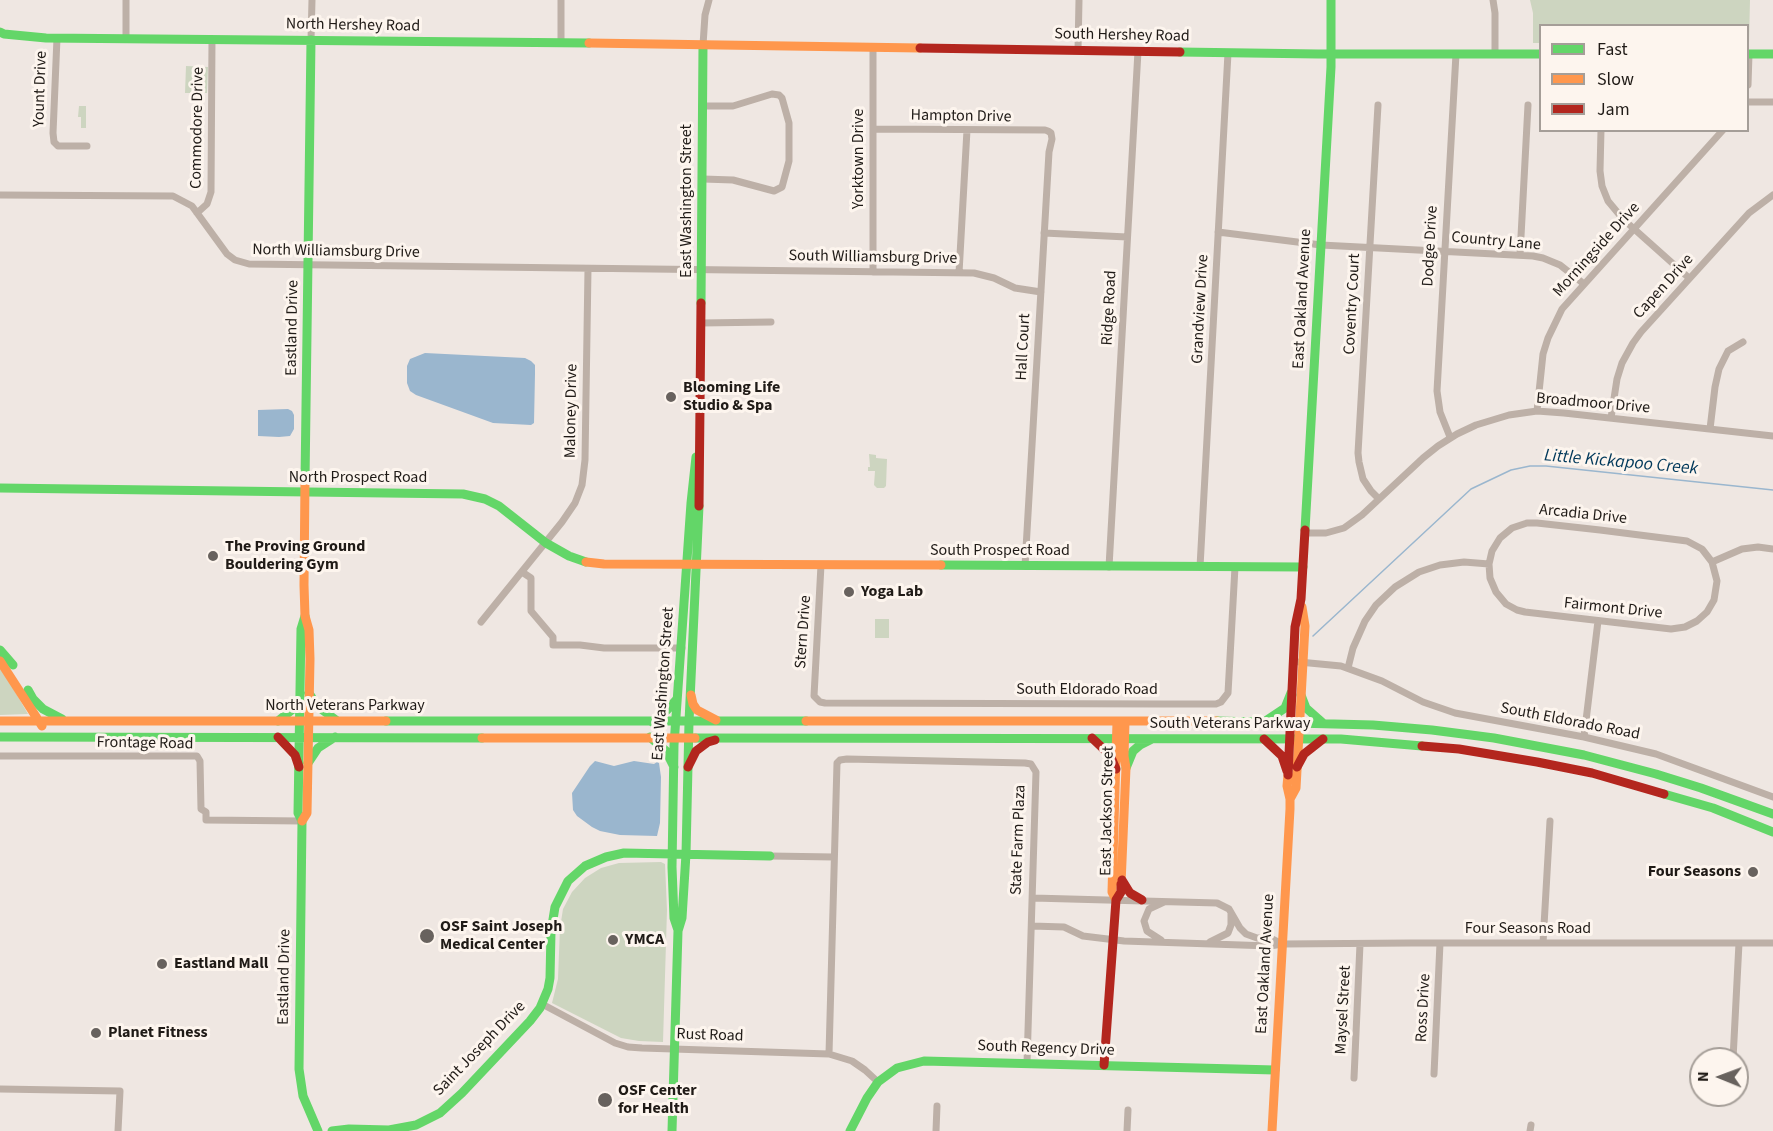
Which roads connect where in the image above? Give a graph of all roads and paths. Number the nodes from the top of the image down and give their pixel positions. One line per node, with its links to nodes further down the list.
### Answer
1 (126, 0): 10 (street)
2 (312, 0): 12 (street)
3 (561, 0): 13 (street)
4 (709, 0): 14 (street, East Washington Street)
5 (1078, 0): 16 (street)
6 (1331, 0): 20 (main road, East Oakland Avenue)
7 (1493, 0): 19 (street)
8 (1, 34): 9 (main road, North Hershey Road)
9 (57, 38): 10 (main road, North Hershey Road); 35 (street, Yount Drive)
10 (126, 39): 11 (main road, North Hershey Road)
11 (213, 39): 12 (main road, North Hershey Road); 39 (street, Commodore Drive)
12 (311, 40): 13 (main road, North Hershey Road); 48 (main road, Eastland Drive)
13 (561, 43): 14 (main road, North Hershey Road)
14 (703, 45): 15 (main road, South Hershey Road); 29 (main road, East Washington Street)
15 (873, 47): 16 (main road, South Hershey Road); 30 (street, Yorktown Drive)
16 (1078, 50): 17 (main road, South Hershey Road)
17 (1138, 51): 18 (main road, South Hershey Road); 43 (street, Ridge Road)
18 (1228, 53): 20 (main road, South Hershey Road); 41 (street, Grandview Drive)
19 (1495, 53): 21 (main road, South Hershey Road); 22 (main road, South Hershey Road)
20 (1332, 54): 21 (main road, South Hershey Road); 44 (main road, East Oakland Avenue)
21 (1456, 54): 46 (street, Dodge Drive)
22 (1539, 54)
23 (1749, 54): 24 (main road)
24 (1773, 54)
25 (1749, 102): 26 (street)
26 (1773, 102)
27 (1378, 105): 45 (street, Coventry Court)
28 (1528, 105): 47 (street)
29 (702, 106): 36 (main road, East Washington Street); 36 (street)
30 (873, 129): 31 (street, Hampton Drive); 51 (street, Yorktown Drive)
31 (967, 130): 32 (street, Hampton Drive); 52 (street)
32 (1048, 131): 42 (street, Hall Court)
33 (1601, 132): 40 (street)
34 (1721, 132): 40 (street, Morningside Drive)
35 (87, 146)
36 (702, 179): 50 (main road, East Washington Street)
37 (0, 195): 39 (street, North Williamsburg Drive)
38 (1773, 195): 53 (street, Capen Drive)
39 (197, 213): 48 (street, North Williamsburg Drive)
40 (1634, 228): 53 (street); 54 (street, Morningside Drive)
41 (1218, 232): 44 (street, Country Lane); 76 (street, Grandview Drive)
42 (1044, 233): 43 (street); 55 (street, Hall Court)
43 (1127, 237): 75 (street, Ridge Road)
44 (1321, 245): 45 (street, Country Lane); 67 (main road, East Oakland Avenue)
45 (1370, 247): 46 (street, Country Lane); 66 (street, Coventry Court)
46 (1445, 251): 47 (street, Country Lane); 63 (street, Dodge Drive)
47 (1520, 255): 54 (street, Country Lane)
48 (309, 266): 49 (street, North Williamsburg Drive); 65 (main road, Eastland Drive)
49 (588, 269): 50 (street, North Williamsburg Drive); 68 (street, Maloney Drive)
50 (701, 270): 51 (street, South Williamsburg Drive); 56 (main road, East Washington Street)
51 (873, 272): 52 (street, South Williamsburg Drive)
52 (959, 273): 55 (street, South Williamsburg Drive)
53 (1689, 278): 60 (street, Capen Drive)
54 (1584, 284): 59 (street, Morningside Drive)
55 (1041, 292): 74 (street, Hall Court)
56 (701, 322): 57 (street); 73 (main road, East Washington Street)
57 (771, 322)
58 (1743, 342): 61 (street)
59 (1537, 411): 60 (street, Broadmoor Drive); 63 (street, Broadmoor Drive)
60 (1611, 418): 61 (street, Broadmoor Drive)
61 (1710, 429): 62 (street, Broadmoor Drive)
62 (1773, 436)
63 (1450, 437): 66 (street, Broadmoor Drive)
64 (0, 488): 65 (main road, North Prospect Road)
65 (305, 492): 68 (main road, North Prospect Road); 80 (main road, Eastland Drive)
66 (1379, 499): 67 (street, Broadmoor Drive)
67 (1305, 533): 78 (main road, East Oakland Avenue)
68 (546, 543): 73 (main road, North Prospect Road); 79 (street, Maloney Drive)
69 (1773, 549): 70 (street)
70 (1712, 562): 71 (street, Arcadia Drive); 81 (street, Fairmont Drive)
71 (1489, 564): 81 (street, Fairmont Drive); 87 (street)
72 (821, 565): 73 (main road, South Prospect Road); 74 (main road, South Prospect Road); 93 (street, Stern Drive)
73 (692, 566): 83 (main road, East Washington Street); 90 (main road, East Washington Street)
74 (1025, 566): 75 (main road, South Prospect Road)
75 (1109, 567): 76 (main road, South Prospect Road)
76 (1200, 567): 77 (main road, South Prospect Road)
77 (1235, 567): 78 (main road, South Prospect Road); 93 (street, South Eldorado Road)
78 (1303, 567): 86 (main road, East Oakland Avenue)
79 (522, 572): 82 (street, Maloney Drive); 83 (street)
80 (305, 616): 88 (main road, Eastland Drive); 91 (main road, Eastland Drive)
81 (1598, 621): 112 (street)
82 (481, 622)
83 (682, 648): 92 (main road, East Washington Street)
84 (0, 650): 96 (main road)
85 (0, 661): 95 (main road)
86 (1298, 662): 87 (street, South Eldorado Road); 89 (main road, East Oakland Avenue)
87 (1348, 668): 112 (street, South Eldorado Road)
88 (309, 693): 98 (main road, Eastland Drive); 99 (main road)
89 (1296, 694): 105 (main road); 106 (main road, East Oakland Avenue); 107 (main road)
90 (690, 695): 102 (main road, East Washington Street); 103 (main road)
91 (300, 698): 97 (main road); 98 (main road, Eastland Drive)
92 (677, 699): 100 (main road); 101 (main road, East Washington Street)
93 (815, 699)
94 (0, 721): 95 (main road, North Veterans Parkway)
95 (37, 721): 96 (main road, North Veterans Parkway); 113 (main road)
96 (66, 721): 97 (main road, North Veterans Parkway)
97 (278, 721): 98 (main road, North Veterans Parkway)
98 (304, 721): 99 (main road, North Veterans Parkway); 110 (main road, Eastland Drive)
99 (337, 721): 100 (main road, North Veterans Parkway)
100 (652, 722): 101 (main road, North Veterans Parkway)
101 (676, 722): 102 (main road, North Veterans Parkway); 116 (main road, East Washington Street)
102 (689, 722): 103 (main road, South Veterans Parkway); 111 (main road, East Washington Street)
103 (720, 722): 104 (main road, South Veterans Parkway)
104 (1121, 722): 105 (main road, South Veterans Parkway); 119 (main road, East Jackson Street)
105 (1264, 722): 106 (main road, South Veterans Parkway)
106 (1295, 723): 107 (main road, South Veterans Parkway); 122 (main road, East Oakland Avenue)
107 (1323, 723): 134 (main road, South Veterans Parkway)
108 (0, 737): 113 (main road, North Veterans Parkway)
109 (278, 737): 110 (main road, North Veterans Parkway); 113 (main road, North Veterans Parkway); 126 (main road)
110 (304, 737): 114 (main road, North Veterans Parkway); 125 (main road, Eastland Drive); 126 (main road, Eastland Drive)
111 (689, 737): 116 (main road, South Veterans Parkway); 117 (main road, South Veterans Parkway); 128 (main road, East Washington Street)
112 (1584, 737): 132 (street, South Eldorado Road)
113 (63, 738)
114 (334, 738): 115 (main road, North Veterans Parkway); 125 (main road)
115 (650, 738): 116 (main road, North Veterans Parkway); 127 (main road)
116 (674, 738): 127 (main road, East Washington Street)
117 (720, 738): 118 (main road, South Veterans Parkway); 128 (main road)
118 (1092, 738): 119 (main road, South Veterans Parkway); 130 (main road)
119 (1121, 739): 120 (main road, South Veterans Parkway); 130 (main road, East Jackson Street)
120 (1153, 739): 121 (main road, South Veterans Parkway); 130 (main road)
121 (1264, 739): 122 (main road, South Veterans Parkway); 131 (main road)
122 (1294, 739): 123 (main road, South Veterans Parkway); 129 (main road, East Oakland Avenue); 131 (main road, East Oakland Avenue)
123 (1323, 739): 129 (main road); 137 (main road, South Veterans Parkway)
124 (0, 756): 135 (street, Frontage Road)
125 (308, 763): 135 (main road, Eastland Drive)
126 (298, 767): 135 (main road, Eastland Drive)
127 (674, 767): 139 (main road, East Washington Street)
128 (688, 767): 140 (main road, East Washington Street)
129 (1298, 767): 133 (main road, East Oakland Avenue)
130 (1121, 768): 138 (main road, East Jackson Street); 143 (main road, East Jackson Street)
131 (1287, 771): 133 (main road, East Oakland Avenue)
132 (1773, 797)
133 (1290, 799): 160 (main road, East Oakland Avenue)
134 (1773, 814)
135 (302, 821): 177 (main road, Eastland Drive)
136 (1550, 821): 157 (street)
137 (1773, 831)
138 (1122, 845): 143 (main road); 144 (main road, East Jackson Street)
139 (672, 854): 140 (main road, Saint Joseph Drive); 151 (main road, East Washington Street); 163 (main road, Saint Joseph Drive)
140 (686, 854): 141 (main road); 151 (main road, East Washington Street)
141 (770, 856): 142 (street)
142 (834, 857): 145 (street, State Farm Plaza); 166 (street, State Farm Plaza)
143 (1112, 865): 146 (main road, East Jackson Street)
144 (1121, 878): 146 (main road, East Jackson Street); 147 (main road)
145 (1033, 898): 146 (street); 150 (street, State Farm Plaza)
146 (1116, 900): 147 (street); 153 (main road, East Jackson Street)
147 (1142, 900): 148 (street)
148 (1167, 901): 149 (street); 154 (street)
149 (1231, 912): 152 (street); 155 (street)
150 (1032, 926): 153 (street, Four Seasons Road); 167 (street, State Farm Plaza)
151 (678, 931): 165 (main road, East Washington Street)
152 (1244, 932): 160 (street, Four Seasons Road); 162 (street)
153 (1114, 939): 154 (street, Four Seasons Road); 168 (main road, East Jackson Street)
154 (1165, 942): 155 (street, Four Seasons Road)
155 (1208, 943): 162 (street, Four Seasons Road)
156 (1440, 943): 157 (street, Four Seasons Road); 161 (street, Four Seasons Road); 170 (street, Ross Drive)
157 (1543, 943): 158 (street, Four Seasons Road)
158 (1739, 943): 159 (street, Four Seasons Road); 164 (street)
159 (1773, 943)
160 (1282, 944): 161 (street, Four Seasons Road); 162 (street, Four Seasons Road); 169 (main road, East Oakland Avenue)
161 (1360, 944): 171 (street, Maysel Street)
162 (1237, 945)
163 (542, 1004): 165 (street, Rust Road); 178 (main road, Saint Joseph Drive)
164 (1734, 1047)
165 (674, 1049): 166 (street, Rust Road); 179 (main road, East Washington Street)
166 (829, 1054): 172 (street, Rust Road)
167 (1027, 1063): 168 (main road, South Regency Drive); 172 (main road, South Regency Drive)
168 (1104, 1065): 169 (main road, South Regency Drive)
169 (1275, 1070): 183 (main road, East Oakland Avenue)
170 (1434, 1074)
171 (1354, 1078)
172 (878, 1082): 180 (main road, South Regency Drive)
173 (0, 1089): 176 (street)
174 (937, 1106): 181 (street)
175 (1128, 1110): 182 (street)
176 (118, 1131)
177 (318, 1131)
178 (332, 1131)
179 (672, 1131)
180 (850, 1131)
181 (936, 1131)
182 (1127, 1131)
183 (1272, 1131)

